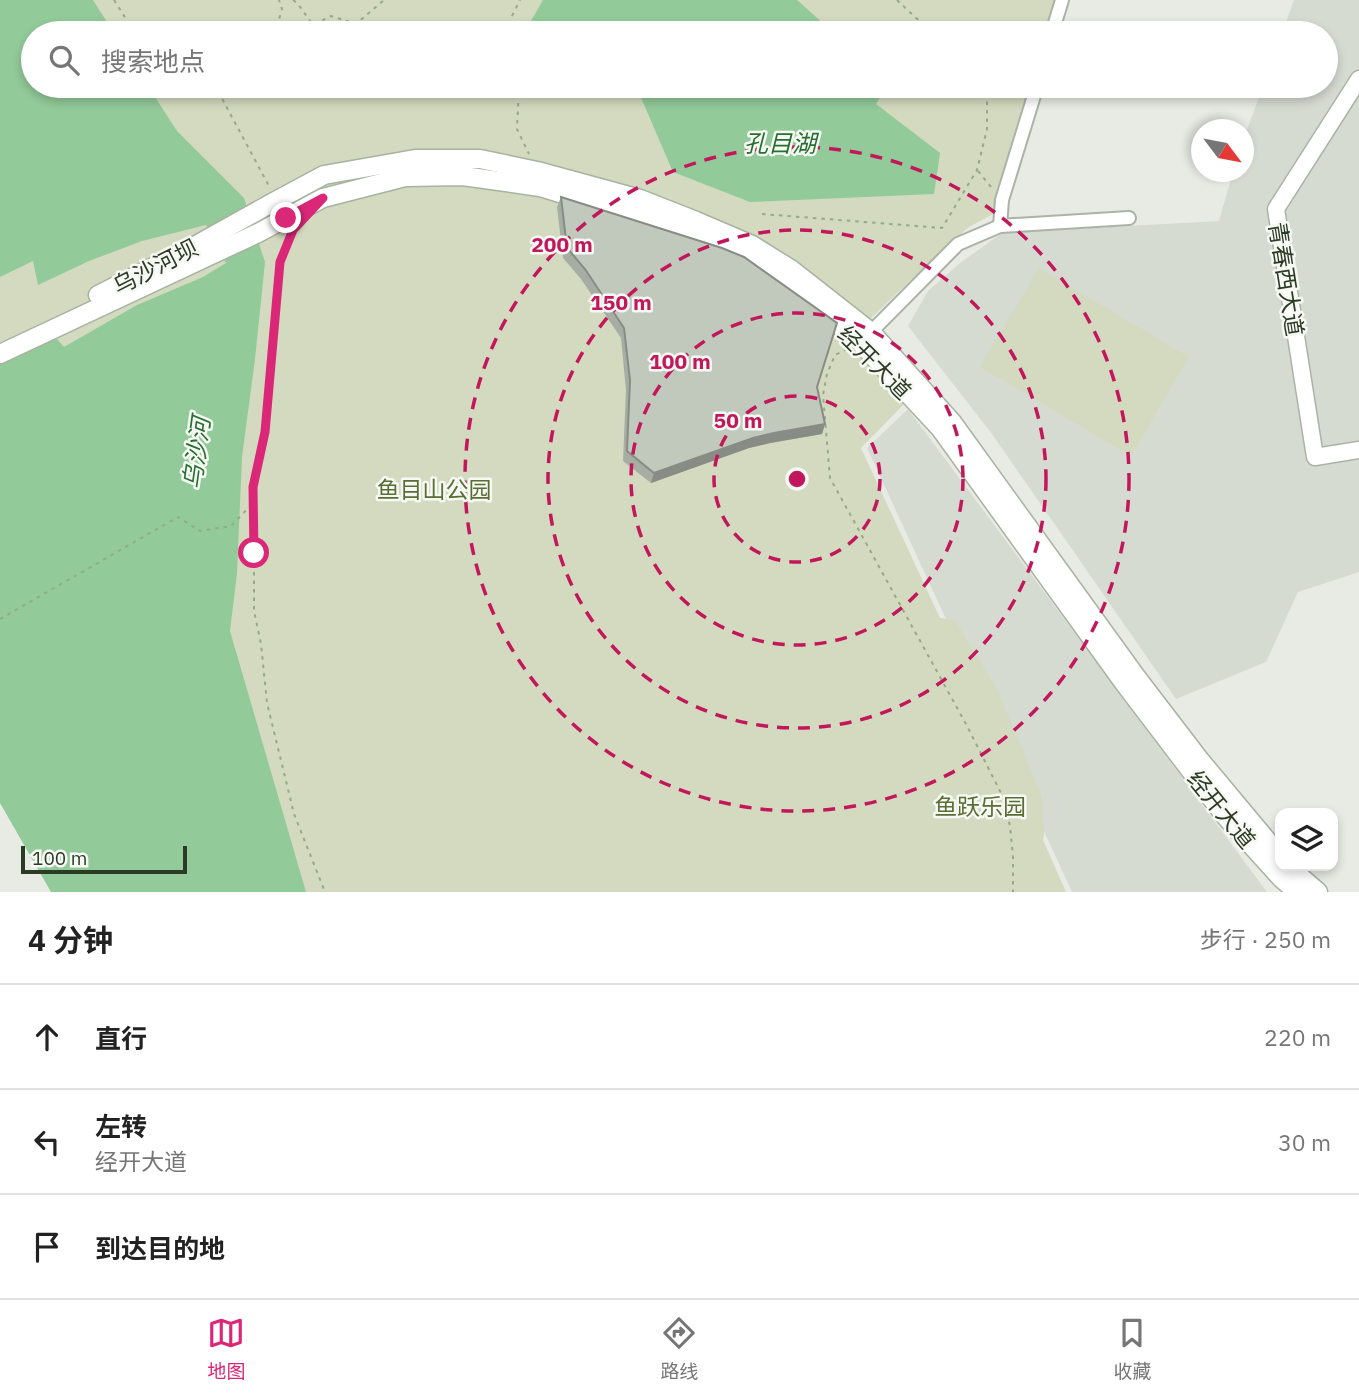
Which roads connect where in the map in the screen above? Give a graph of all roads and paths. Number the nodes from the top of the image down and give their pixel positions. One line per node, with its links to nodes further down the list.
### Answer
1 (114, 0): 8 (path)
2 (279, 0): 9 (path)
3 (293, 0): 10 (path)
4 (384, 0): 13 (path)
5 (520, 0): 14 (path)
6 (897, 0): 15 (path)
7 (1062, 0): 16 (street)
8 (127, 21)
9 (279, 21)
10 (310, 21)
11 (321, 21): 12 (path)
12 (347, 21)
13 (360, 21)
14 (512, 21)
15 (920, 21)
16 (1056, 21)
17 (1359, 79): 36 (street, 青春西大道)
18 (222, 98): 26 (path)
19 (518, 98): 22 (path)
20 (987, 98): 23 (path)
21 (1033, 98): 25 (street)
22 (537, 170): 24 (main road, 经开大道); 33 (main road, 经开大道)
23 (977, 170): 25 (path); 27 (path)
24 (306, 183): 26 (main road, 乌沙河坝)
25 (1002, 200): 29 (street)
26 (274, 202): 32 (main road, 乌沙河坝)
27 (762, 214)
28 (1129, 218): 29 (street)
29 (1000, 226): 33 (street)
30 (293, 230): 37 (path)
31 (258, 233): 32 (main road, 乌沙河坝); 33 (main road, 经开大道)
32 (194, 255): 34 (main road, 乌沙河坝); 35 (main road, 乌沙河坝)
33 (865, 337): 39 (main road, 经开大道); 42 (path); 43 (main road, 经开大道)
34 (0, 341)
35 (0, 354)
36 (1359, 450)
37 (254, 502): 38 (path); 41 (path)
38 (0, 619)
39 (1275, 850)
40 (1295, 871): 44 (main road)
41 (325, 892)
42 (1013, 892)
43 (1297, 892)
44 (1318, 892)

